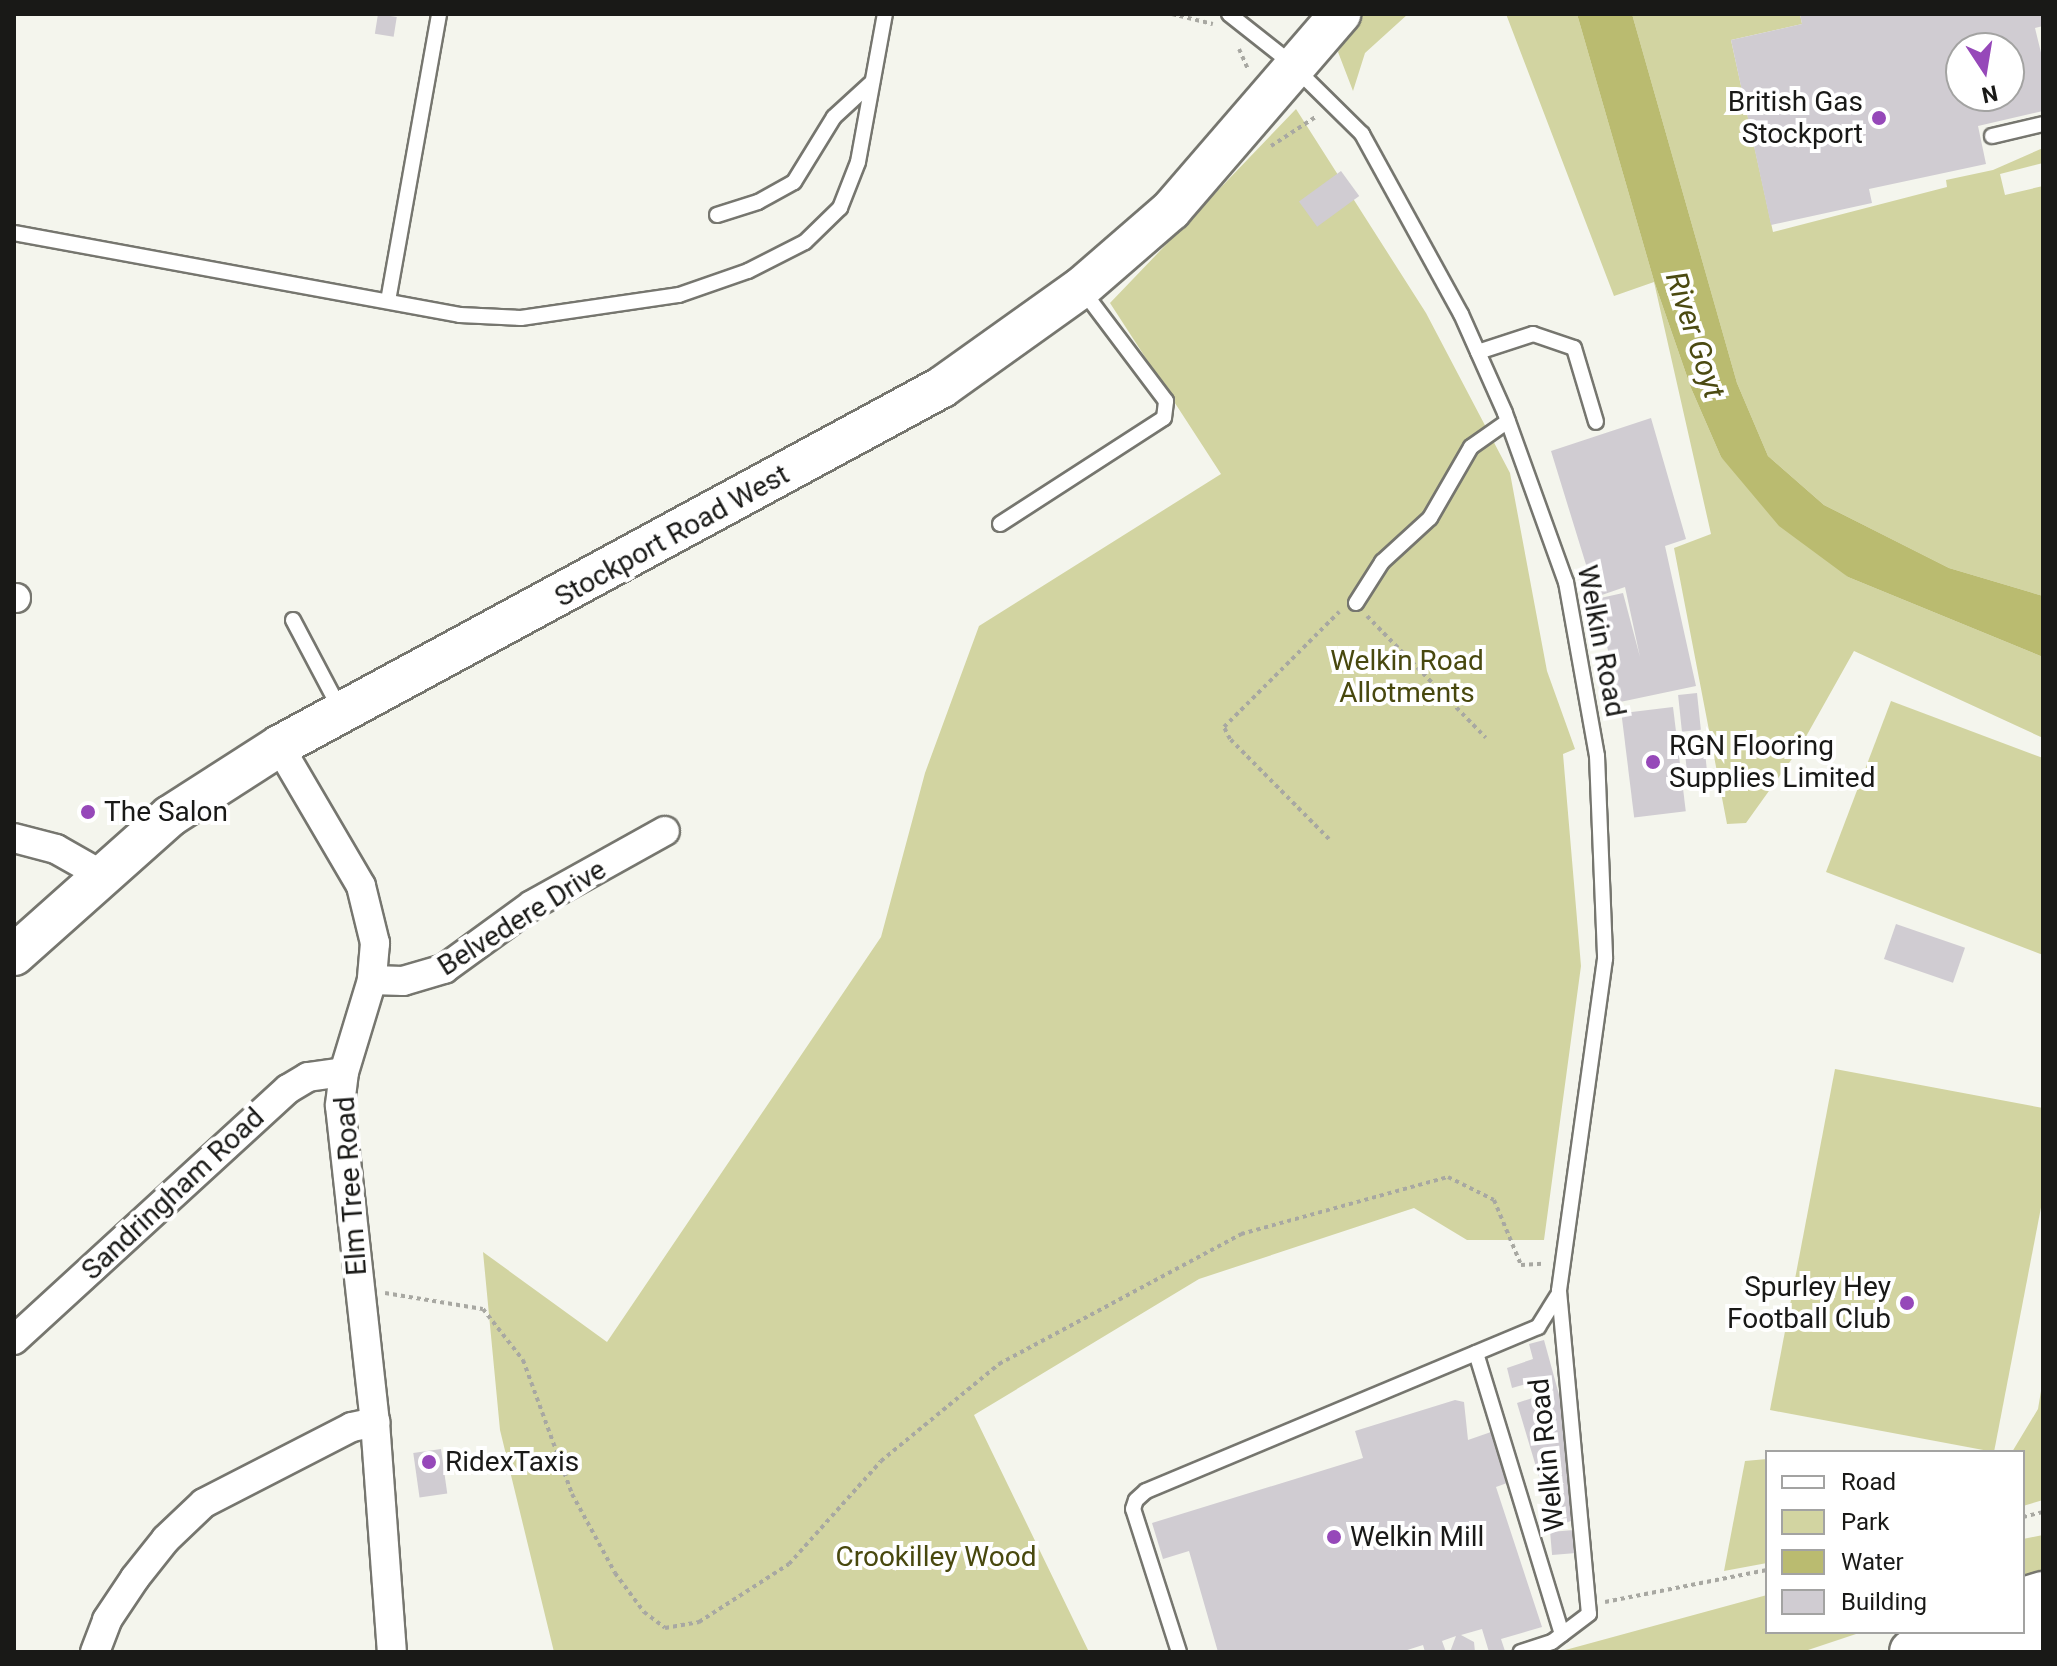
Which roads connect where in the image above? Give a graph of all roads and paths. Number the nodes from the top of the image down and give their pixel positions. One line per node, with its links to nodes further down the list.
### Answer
1 (439, 14): 18 (lane)
2 (885, 14): 10 (lane)
3 (1172, 14): 6 (path)
4 (1230, 14): 9 (lane, Welkin Road)
5 (1340, 14): 9 (main road, Stockport Road West)
6 (1224, 33)
7 (1234, 41): 8 (path)
8 (1248, 63)
9 (1295, 70): 11 (lane, Welkin Road); 17 (main road, Stockport Road West)
10 (872, 81): 15 (lane); 18 (lane)
11 (1338, 109): 14 (path); 19 (lane, Welkin Road)
12 (2043, 124): 13 (lane)
13 (1992, 136)
14 (1261, 157)
15 (717, 215)
16 (14, 233): 18 (lane)
17 (1081, 288): 22 (lane); 25 (main road, Stockport Road West)
18 (388, 301)
19 (1478, 352): 20 (lane, Welkin Road); 21 (lane)
20 (1508, 421): 23 (lane); 35 (lane, Welkin Road)
21 (1596, 422)
22 (1000, 524)
23 (1356, 603): 26 (path); 30 (path)
24 (293, 620): 25 (lane)
25 (342, 713): 27 (main road, Stockport Road West)
26 (1486, 738)
27 (279, 746): 31 (main road, Stockport Road West); 33 (street, Elm Tree Road)
28 (665, 831): 33 (street, Belvedere Drive)
29 (14, 838): 31 (street)
30 (1329, 839)
31 (102, 875): 32 (main road, Stockport Road West)
32 (14, 955)
33 (372, 980): 34 (street, Elm Tree Road)
34 (344, 1072): 36 (street, Elm Tree Road); 38 (street, Sandringham Road)
35 (1561, 1262): 36 (path); 37 (lane, Welkin Road)
36 (359, 1288): 40 (street, Elm Tree Road)
37 (1559, 1291): 39 (lane, Welkin Road); 42 (lane, Welkin Road)
38 (14, 1340)
39 (1476, 1353): 43 (lane); 48 (lane)
40 (375, 1422): 46 (street); 47 (street, Elm Tree Road)
41 (1765, 1570): 42 (path)
42 (1589, 1614): 43 (lane)
43 (1562, 1634): 49 (lane)
44 (2043, 1634): 45 (main road)
45 (1935, 1642)
46 (95, 1652)
47 (392, 1652)
48 (1179, 1652)
49 (1521, 1652)

